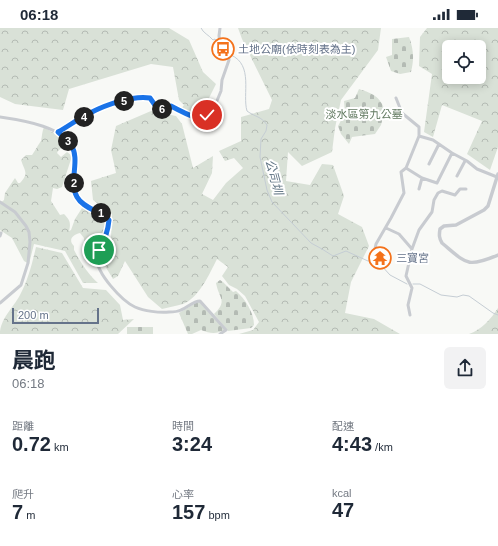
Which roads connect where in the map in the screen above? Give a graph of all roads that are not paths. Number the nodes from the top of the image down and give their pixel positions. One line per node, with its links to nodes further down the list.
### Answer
1 (220, 28): 4 (street)
2 (396, 98): 7 (street)
3 (0, 117): 6 (street)
4 (206, 120): 5 (street); 6 (street)
5 (212, 128)
6 (58, 132): 25 (street)
7 (419, 136): 8 (street); 12 (street)
8 (439, 144): 9 (street); 11 (street)
9 (452, 153): 10 (street); 15 (street)
10 (465, 160): 13 (street); 14 (street)
11 (430, 164)
12 (406, 168): 15 (street); 19 (street)
13 (498, 175): 21 (street)
14 (457, 176)
15 (422, 178): 16 (street)
16 (419, 189)
17 (466, 189): 20 (street)
18 (0, 202): 23 (street)
19 (386, 228): 20 (street); 22 (street)
20 (412, 248): 24 (street)
21 (498, 255)
22 (382, 261)
23 (0, 303)
24 (410, 315)
25 (220, 334)

